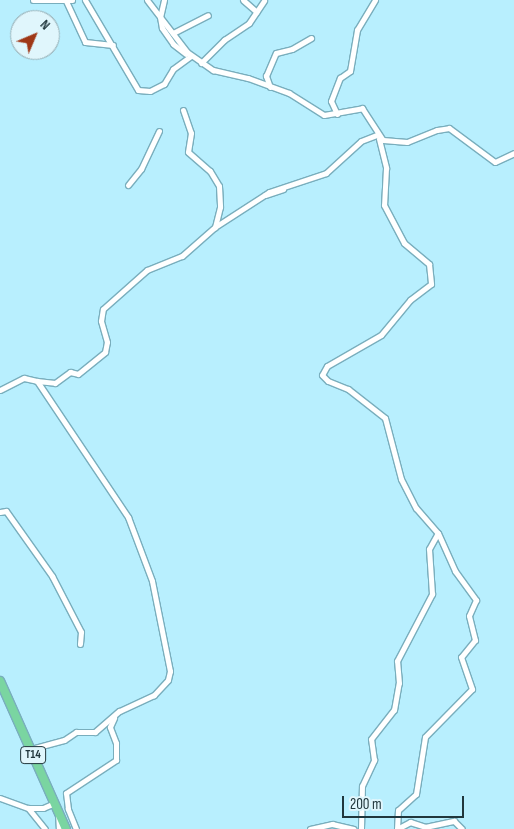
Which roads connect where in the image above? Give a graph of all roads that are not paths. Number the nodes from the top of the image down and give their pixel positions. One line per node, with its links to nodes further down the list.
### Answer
1 (33, 0): 8 (street)
2 (72, 0): 8 (street)
3 (84, 0): 15 (street)
4 (147, 0): 11 (street)
5 (164, 0): 11 (street)
6 (243, 0): 10 (street)
7 (375, 0): 22 (street)
8 (66, 1): 15 (street)
9 (264, 1): 10 (street)
10 (257, 12): 17 (street)
11 (160, 15): 13 (street); 16 (street)
12 (208, 15): 13 (street)
13 (173, 33): 16 (street)
14 (310, 38): 18 (street)
15 (113, 45): 16 (street)
16 (191, 56): 17 (street)
17 (201, 63): 19 (street)
18 (266, 78): 19 (street); 20 (street)
19 (254, 80): 20 (street)
20 (270, 87): 22 (street)
21 (183, 110): 27 (street)
22 (337, 115): 24 (street)
23 (159, 131): 26 (street)
24 (378, 137): 25 (street); 27 (street); 31 (street)
25 (514, 153)
26 (128, 185)
27 (215, 227): 28 (street)
28 (37, 381): 29 (street); 34 (street)
29 (0, 390)
30 (0, 512): 32 (street)
31 (438, 533): 46 (street); 47 (street)
32 (80, 644)
33 (0, 681): 35 (highway, T14)
34 (114, 716): 35 (street); 43 (street)
35 (30, 749): 37 (highway, T14)
36 (0, 798): 38 (street)
37 (54, 804): 38 (street); 39 (highway, T14)
38 (28, 808): 40 (street)
39 (58, 812): 41 (street); 42 (highway, T14)
40 (45, 829)
41 (59, 829)
42 (66, 829)
43 (76, 829)
44 (310, 829): 45 (street)
45 (353, 829)
46 (361, 829)
47 (397, 829): 48 (street)
48 (462, 829)

